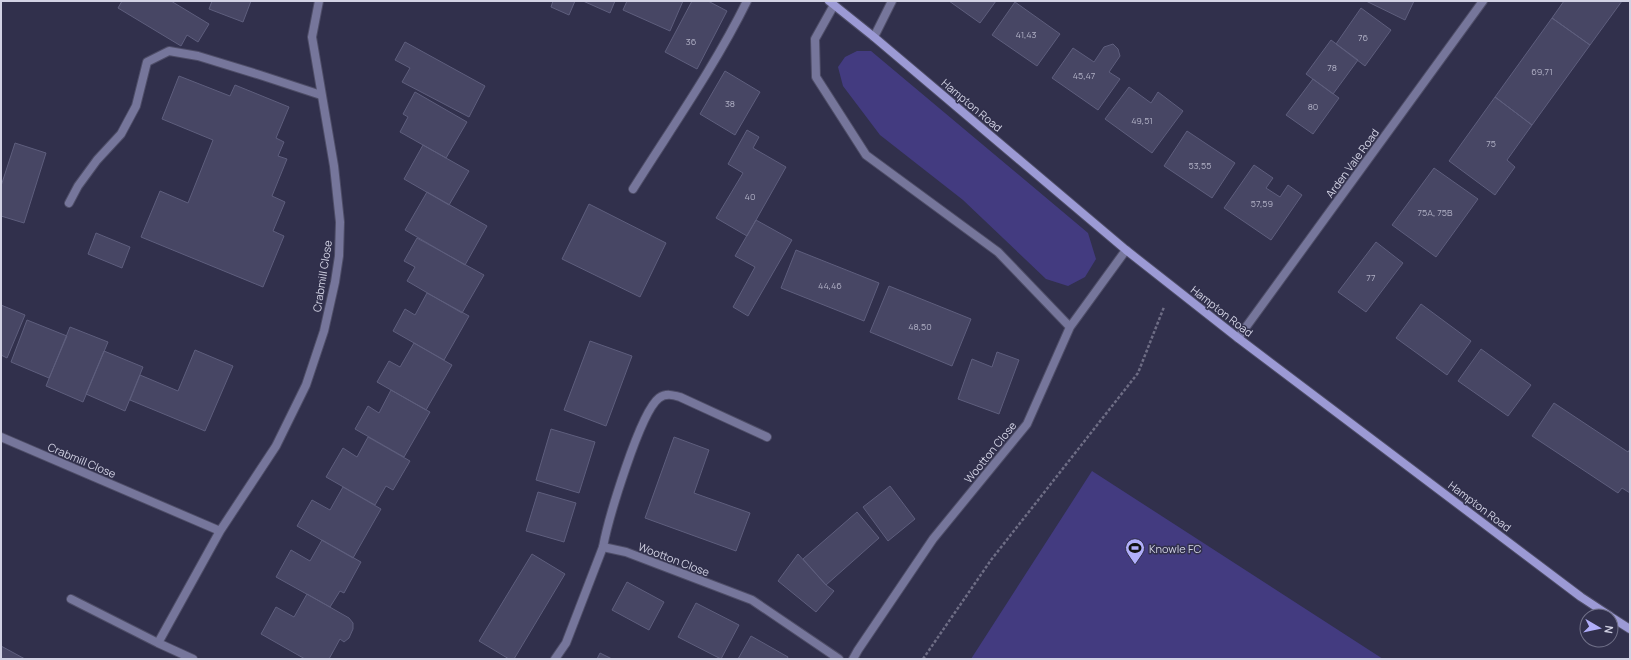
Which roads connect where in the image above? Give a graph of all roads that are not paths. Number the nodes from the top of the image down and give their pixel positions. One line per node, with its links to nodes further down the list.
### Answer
1 (319, 1): 7 (street, Crabmill Close)
2 (747, 1): 8 (street)
3 (892, 1): 6 (street)
4 (1483, 1): 12 (street, Arden Vale Road)
5 (831, 3): 6 (street, Hampton Road); 11 (street, Hampton Road)
6 (874, 37): 10 (street, Hampton Road)
7 (321, 95): 9 (street); 15 (street, Crabmill Close)
8 (634, 189)
9 (69, 204)
10 (1126, 250): 11 (street, Wootton Close); 12 (street, Hampton Road)
11 (1070, 327): 25 (street, Wootton Close)
12 (1238, 338): 18 (street, Hampton Road)
13 (1, 437): 15 (street, Crabmill Close)
14 (767, 437): 16 (street)
15 (220, 531): 21 (street, Crabmill Close)
16 (603, 547): 23 (street); 24 (street, Wootton Close)
17 (71, 599): 21 (street)
18 (1598, 608)
19 (1619, 622): 20 (street, Hampton Road)
20 (1630, 630)
21 (158, 643): 22 (street)
22 (193, 659)
23 (555, 659)
24 (839, 659)
25 (853, 659)

